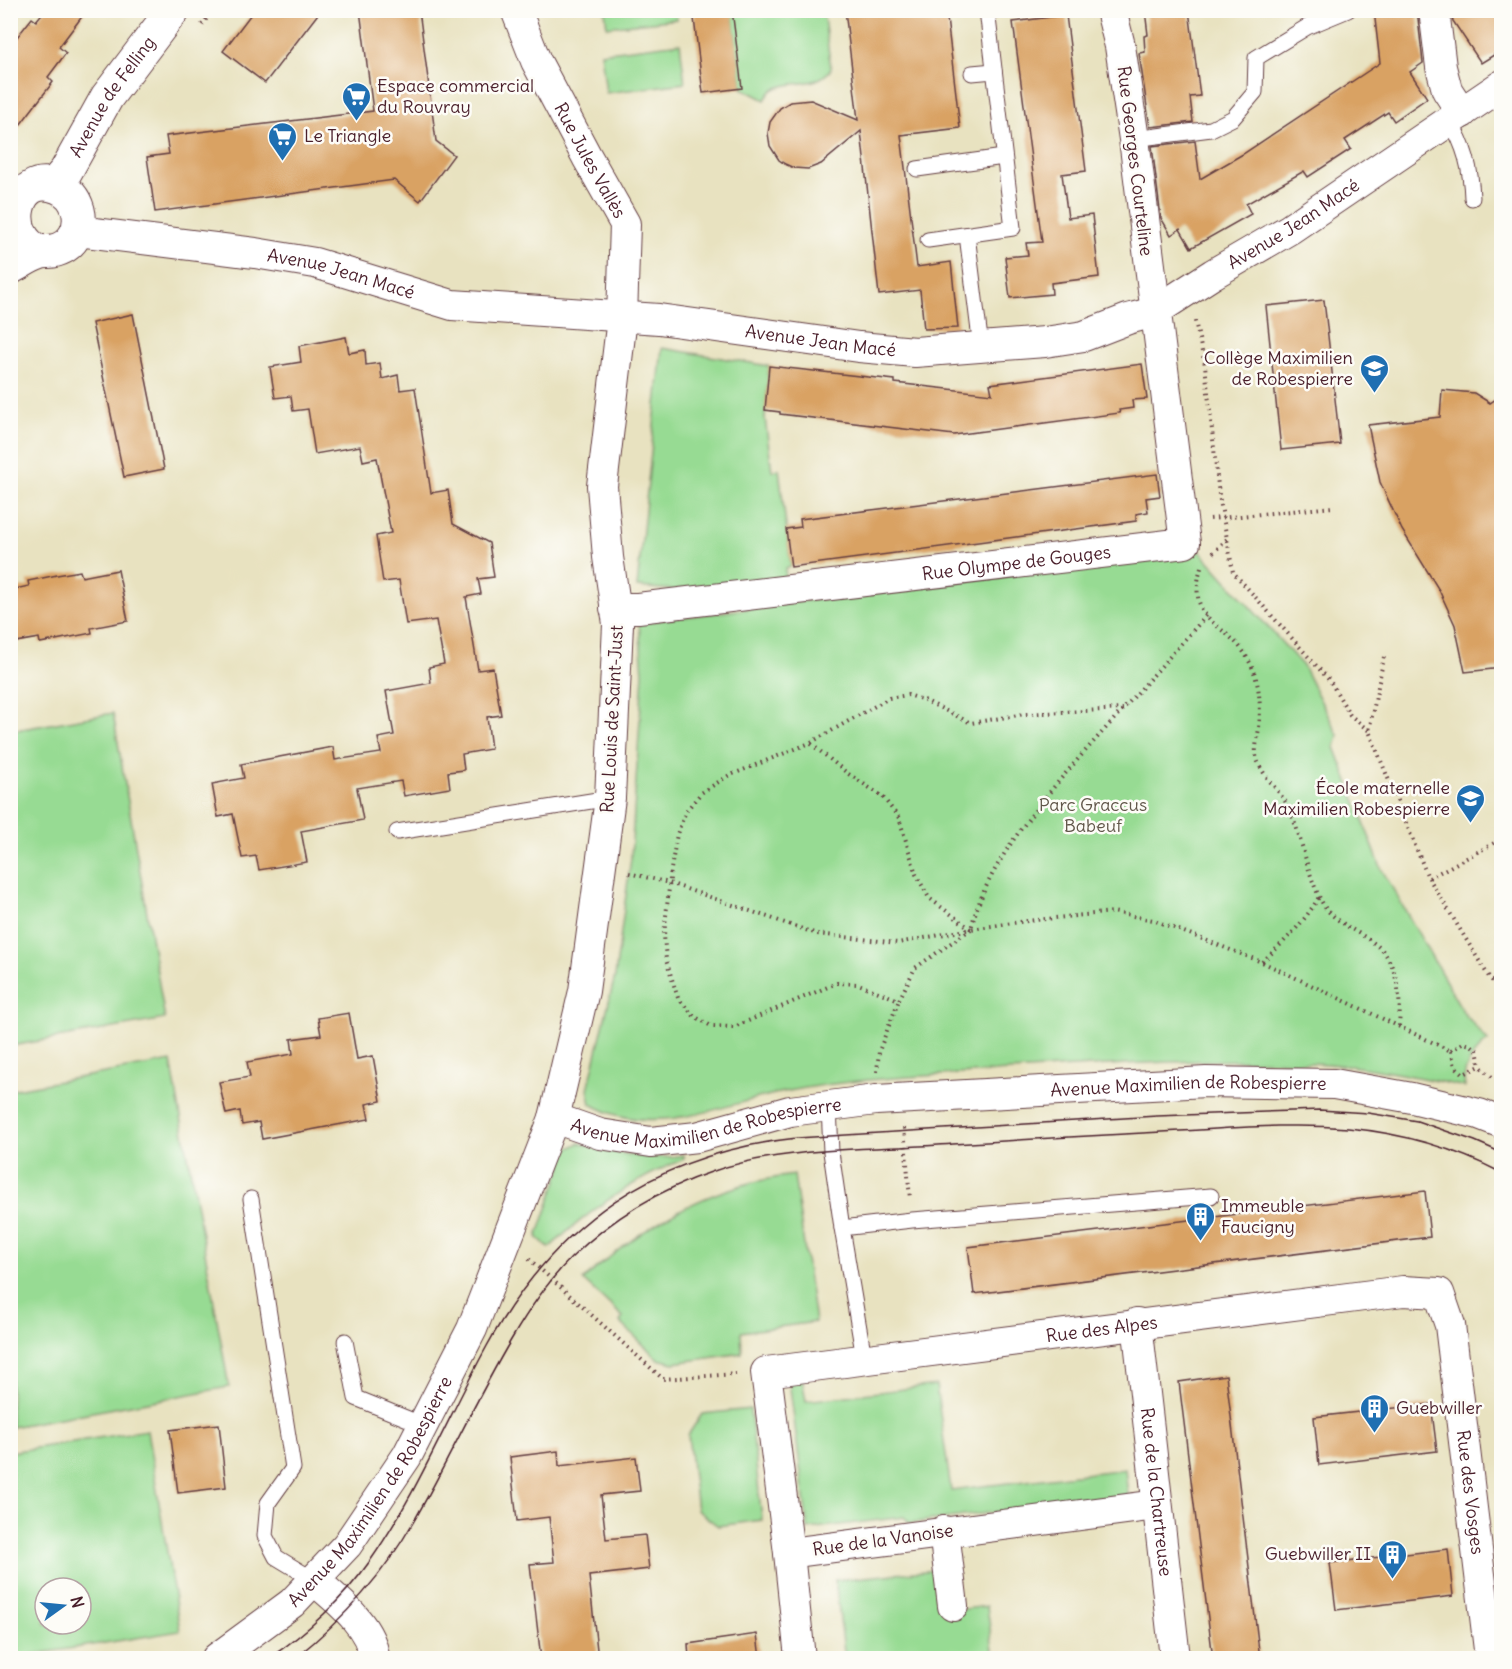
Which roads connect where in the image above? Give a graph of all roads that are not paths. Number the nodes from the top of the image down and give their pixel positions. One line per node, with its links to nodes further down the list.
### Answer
1 (173, 10): 14 (street, Avenue de Felling)
2 (516, 10): 23 (street, Rue Jules Vallès)
3 (987, 10): 7 (lane)
4 (1111, 10): 11 (street, Rue Georges Courteline)
5 (1348, 10): 11 (lane)
6 (1434, 10): 10 (street)
7 (994, 71): 8 (lane); 12 (lane)
8 (972, 73)
9 (1502, 85): 10 (street, Avenue Jean Macé)
10 (1456, 117): 15 (lane); 22 (street, Avenue Jean Macé)
11 (1134, 139): 22 (street, Rue Georges Courteline)
12 (1004, 158): 13 (lane); 18 (lane)
13 (917, 169)
14 (54, 185): 16 (street); 17 (street)
15 (1472, 198)
16 (12, 209): 20 (street)
17 (78, 231): 20 (street); 23 (street, Avenue Jean Macé)
18 (967, 235): 19 (lane); 24 (lane)
19 (928, 240)
20 (41, 252): 21 (street)
21 (10, 268)
22 (1154, 312): 24 (street, Avenue Jean Macé); 25 (street, Rue Olympe de Gouges)
23 (622, 318): 24 (street, Avenue Jean Macé); 25 (street, Rue Louis de Saint-Just)
24 (981, 347)
25 (615, 608): 26 (street, Rue Louis de Saint-Just)
26 (610, 798): 27 (lane); 29 (street, Rue Louis de Saint-Just)
27 (397, 832)
28 (829, 1106): 29 (street, Avenue Maximilien de Robespierre); 30 (street, Avenue Maximilien de Robespierre); 33 (lane)
29 (554, 1118): 39 (street, Avenue Maximilien de Robespierre)
30 (1502, 1123)
31 (1210, 1196): 33 (lane)
32 (251, 1199): 43 (lane)
33 (842, 1228): 37 (lane)
34 (1439, 1293): 35 (street, Rue des Alpes); 49 (street, Rue des Vosges)
35 (1137, 1323): 37 (street, Rue des Alpes); 40 (street, Rue de la Chartreuse)
36 (345, 1341): 39 (lane)
37 (864, 1358): 38 (street, Rue des Alpes)
38 (766, 1372): 42 (street, Rue de la Vanoise)
39 (423, 1425): 43 (street, Avenue Maximilien de Robespierre)
40 (1157, 1505): 41 (street, Rue de la Vanoise); 48 (street, Rue de la Chartreuse)
41 (944, 1532): 42 (street, Rue de la Vanoise); 44 (street)
42 (789, 1552): 47 (street)
43 (314, 1580): 45 (street, Avenue Maximilien de Robespierre); 46 (street)
44 (953, 1606)
45 (217, 1659)
46 (374, 1659)
47 (800, 1659)
48 (1175, 1659)
49 (1490, 1659)

